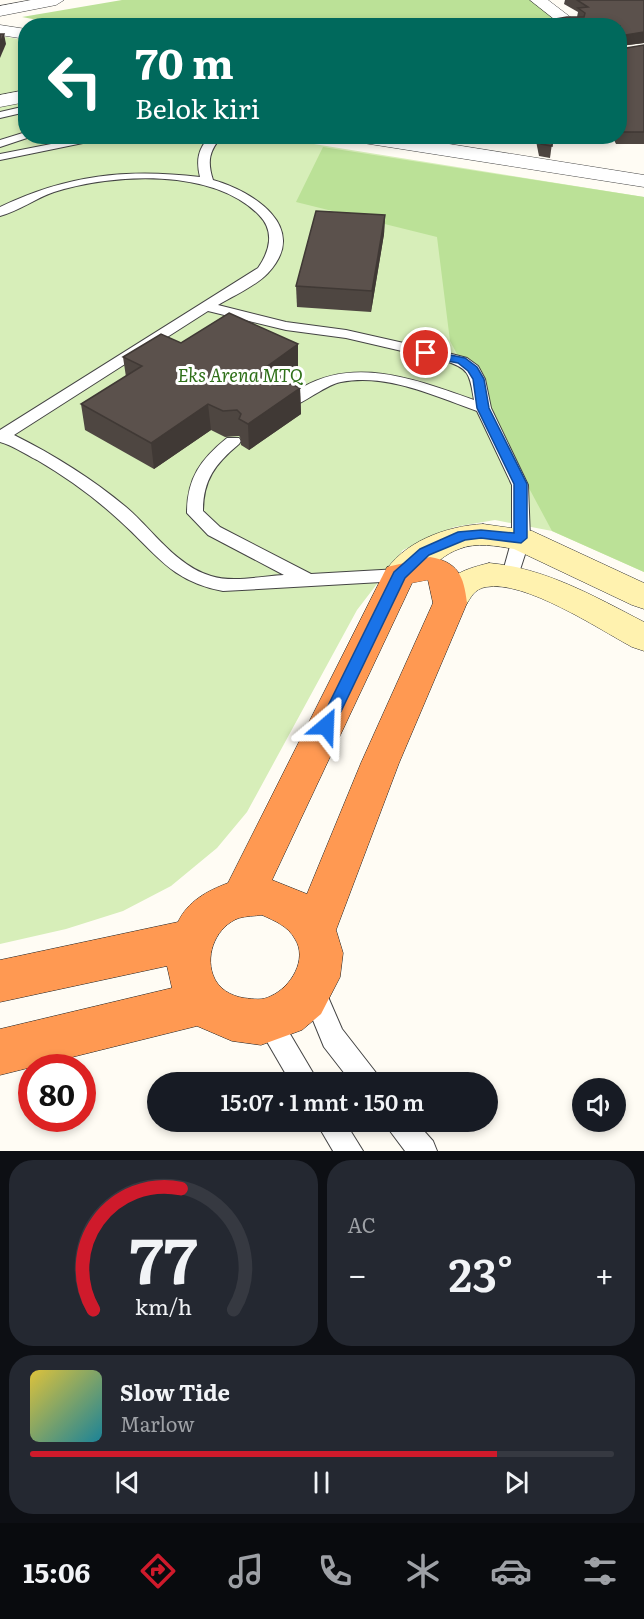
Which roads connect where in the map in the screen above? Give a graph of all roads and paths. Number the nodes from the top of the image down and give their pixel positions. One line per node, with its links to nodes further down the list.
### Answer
1 (56, 0): 3 (street)
2 (538, 0): 4 (street)
3 (0, 11)
4 (563, 18)
5 (0, 22): 6 (street)
6 (18, 25)
7 (0, 30): 8 (street)
8 (18, 33)
9 (0, 101): 10 (street)
10 (18, 106)
11 (18, 110): 12 (lane)
12 (0, 115)
13 (18, 138): 14 (lane)
14 (0, 144)
15 (69, 144): 18 (lane)
16 (208, 144): 20 (lane)
17 (407, 144): 19 (street)
18 (0, 157)
19 (644, 182)
20 (208, 183): 21 (lane); 22 (lane)
21 (0, 212)
22 (207, 307): 24 (lane); 25 (lane)
23 (284, 406): 24 (lane)
24 (483, 408): 27 (lane)
25 (1, 436): 30 (lane)
26 (233, 441): 30 (lane)
27 (521, 538): 28 (street); 29 (lane); 31 (street)
28 (399, 575): 30 (lane); 32 (highway); 34 (highway)
29 (511, 575): 32 (street); 33 (street)
30 (310, 580)
31 (644, 597)
32 (450, 603): 35 (highway)
33 (644, 638)
34 (242, 898): 35 (highway); 36 (highway)
35 (315, 929): 38 (highway)
36 (191, 939): 37 (highway); 39 (highway)
37 (0, 981)
38 (313, 989): 40 (highway); 43 (lane)
39 (203, 1002): 40 (highway); 41 (highway)
40 (268, 1021): 42 (lane)
41 (0, 1052)
42 (299, 1072)
43 (359, 1072)
44 (336, 1132): 46 (lane)
45 (407, 1132): 47 (lane)
46 (348, 1151)
47 (423, 1151)

